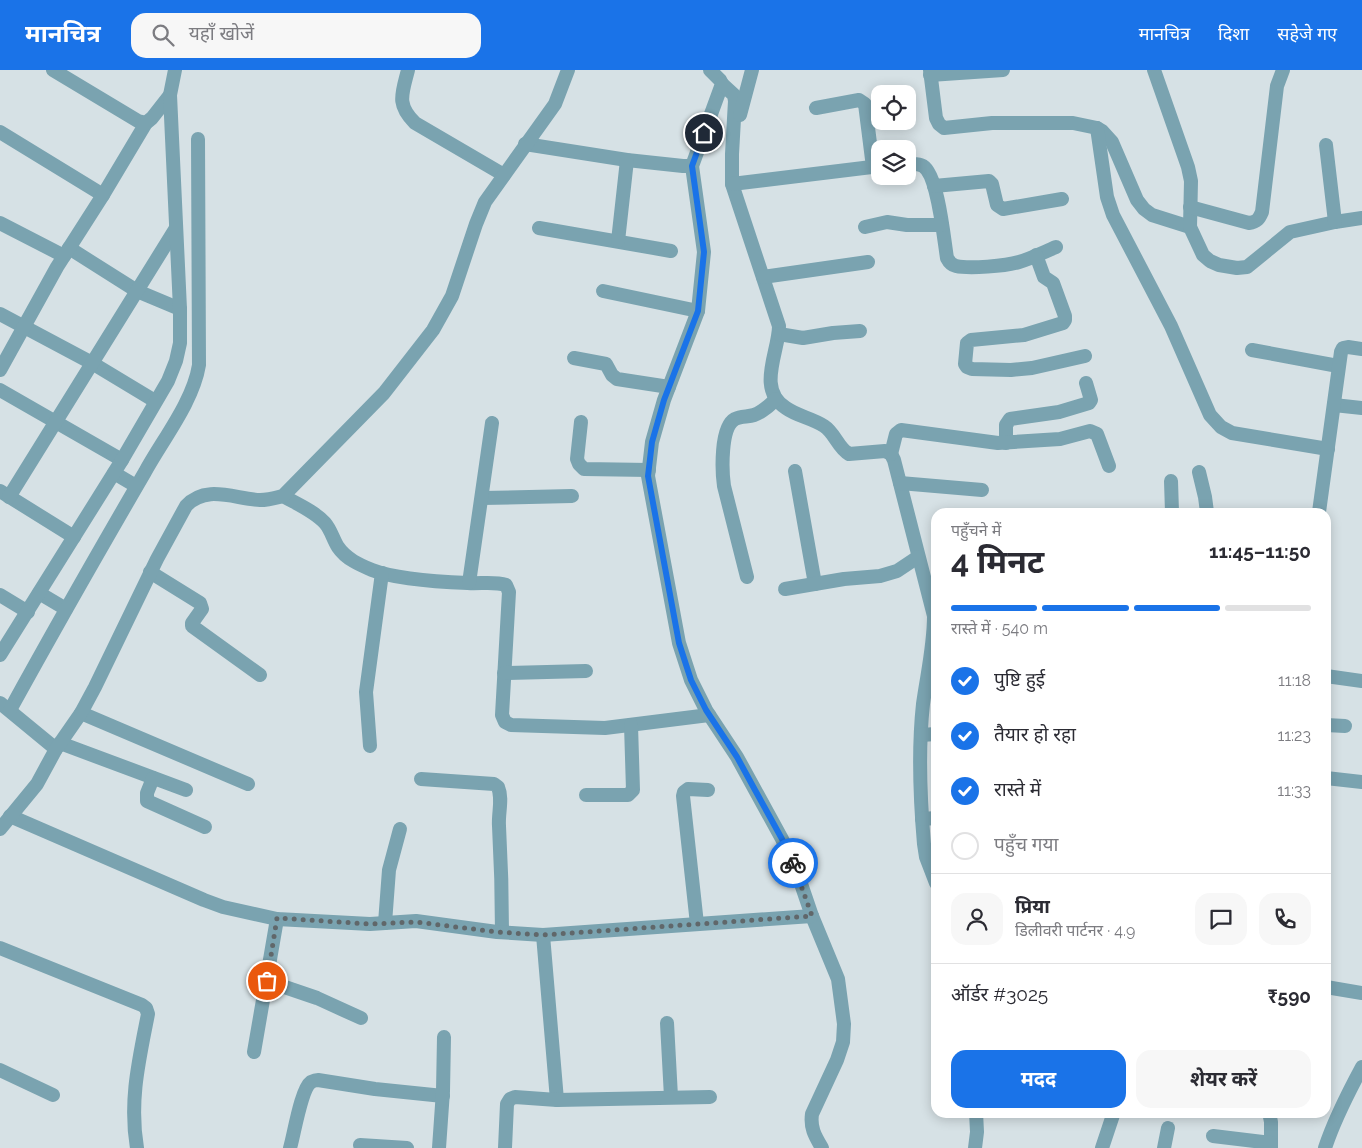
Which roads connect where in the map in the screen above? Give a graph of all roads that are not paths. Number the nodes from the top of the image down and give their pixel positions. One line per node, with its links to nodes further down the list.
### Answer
1 (53, 70): 14 (street)
2 (175, 70): 12 (street)
3 (408, 70): 26 (street)
4 (568, 70): 19 (street)
5 (710, 70): 11 (street)
6 (752, 70): 21 (street)
7 (1003, 70): 10 (street)
8 (1154, 70): 31 (street)
9 (1282, 70): 31 (street)
10 (930, 72): 15 (street)
11 (722, 84): 21 (street); 24 (street)
12 (170, 95): 14 (street); 38 (street)
13 (816, 108): 18 (street)
14 (146, 122): 29 (street)
15 (1097, 128): 37 (street); 73 (street)
16 (0, 132): 29 (street)
17 (198, 140): 80 (street)
18 (871, 140)
19 (526, 144): 22 (street); 26 (street)
20 (1326, 144): 33 (street)
21 (732, 154): 27 (street)
22 (627, 160): 24 (street); 40 (street)
23 (916, 164): 28 (street)
24 (692, 166): 50 (street)
25 (871, 167): 27 (street)
26 (504, 175): 85 (street)
27 (732, 184): 46 (street)
28 (934, 186): 30 (street); 35 (street)
29 (103, 194): 43 (street)
30 (1062, 200)
31 (1190, 207): 37 (street)
32 (1362, 218): 33 (street)
33 (1335, 222): 37 (street)
34 (0, 223): 43 (street)
35 (942, 225): 36 (street); 44 (street)
36 (865, 227)
37 (1190, 227)
38 (176, 228): 47 (street); 49 (street)
39 (539, 228): 40 (street)
40 (618, 241): 42 (street)
41 (1056, 246): 44 (street)
42 (671, 251)
43 (66, 252): 47 (street); 52 (street)
44 (1036, 255): 57 (street)
45 (868, 262): 46 (street)
46 (763, 277): 54 (street)
47 (137, 290): 49 (street); 59 (street)
48 (603, 291): 50 (street)
49 (180, 309): 66 (street)
50 (698, 311): 63 (street)
51 (0, 314): 52 (street)
52 (24, 327): 59 (street); 61 (street)
53 (860, 331): 54 (street)
54 (779, 334): 65 (street)
55 (1362, 349): 60 (street)
56 (1252, 350): 60 (street)
57 (1085, 356)
58 (574, 358): 63 (street)
59 (92, 363): 66 (street); 70 (street)
60 (1338, 366): 67 (street)
61 (0, 370)
62 (1086, 383): 72 (street)
63 (669, 387): 77 (street)
64 (0, 390): 70 (street)
65 (776, 399): 74 (street); 95 (street)
66 (155, 401): 75 (street)
67 (1334, 405): 68 (street); 73 (street)
68 (1362, 408)
69 (581, 422): 77 (street)
70 (56, 423): 75 (street); 84 (street)
71 (492, 423): 87 (street)
72 (1006, 443): 74 (street); 76 (street)
73 (1328, 449): 90 (street)
74 (891, 454): 82 (street)
75 (122, 460): 80 (street)
76 (1109, 466)
77 (649, 470): 112 (street)
78 (795, 471): 97 (street)
79 (1199, 472): 89 (street)
80 (125, 480): 91 (street); 100 (street)
81 (1171, 481): 88 (street)
82 (900, 483): 83 (street); 92 (street)
83 (982, 490)
84 (5, 494): 91 (street)
85 (283, 496): 93 (street); 94 (street)
86 (572, 496): 87 (street)
87 (482, 498): 96 (street)
88 (1172, 508)
89 (1206, 508)
90 (1320, 508)
91 (74, 537): 100 (street)
92 (918, 557): 97 (street); 101 (street)
93 (150, 572): 107 (street); 111 (street)
94 (382, 572): 96 (street); 119 (street)
95 (747, 577)
96 (469, 583): 106 (street)
97 (815, 584): 98 (street)
98 (785, 589)
99 (0, 595): 102 (street)
100 (53, 601): 102 (street); 110 (street)
101 (931, 602)
102 (28, 612): 103 (street)
103 (0, 655)
104 (931, 664): 117 (street)
105 (586, 671): 106 (street)
106 (504, 673): 114 (street)
107 (260, 675)
108 (1331, 677): 109 (street)
109 (1362, 681)
110 (5, 707): 118 (street)
111 (81, 713): 118 (street); 124 (street)
112 (709, 715): 114 (street); 134 (street)
113 (1331, 725): 115 (street)
114 (631, 726): 127 (street)
115 (1344, 726)
116 (931, 734): 117 (street)
117 (921, 735): 129 (street)
118 (58, 746): 120 (street); 128 (street)
119 (370, 746)
120 (153, 778): 125 (street); 130 (street)
121 (421, 778): 138 (street)
122 (1331, 779): 123 (street)
123 (1362, 782)
124 (248, 784)
125 (186, 790)
126 (708, 790): 137 (street)
127 (586, 795)
128 (10, 816): 131 (street); 135 (street)
129 (929, 819): 133 (street)
130 (205, 827)
131 (0, 829)
132 (400, 829): 136 (street)
133 (931, 866)
134 (812, 916): 137 (street); 167 (street)
135 (277, 918): 136 (street); 141 (street)
136 (385, 923): 138 (street)
137 (697, 924): 139 (street)
138 (502, 932): 139 (street)
139 (543, 935): 154 (street)
140 (0, 948): 162 (street)
141 (267, 981): 144 (street); 147 (street)
142 (1331, 988): 143 (street)
143 (1362, 993)
144 (361, 1018)
145 (667, 1023): 153 (street)
146 (444, 1037): 151 (street)
147 (254, 1052)
148 (1362, 1067): 171 (street)
149 (0, 1070): 150 (street)
150 (53, 1095)
151 (442, 1096): 163 (street); 165 (street)
152 (710, 1096): 153 (street)
153 (671, 1097): 154 (street)
154 (557, 1100): 166 (street)
155 (976, 1118): 168 (street)
156 (1112, 1118): 169 (street)
157 (1271, 1118): 161 (street)
158 (1168, 1128): 170 (street)
159 (1213, 1136): 161 (street)
160 (360, 1145): 164 (street)
161 (1271, 1145)
162 (138, 1148)
163 (290, 1148)
164 (407, 1148)
165 (440, 1148)
166 (505, 1148)
167 (822, 1148)
168 (975, 1148)
169 (1102, 1148)
170 (1164, 1148)
171 (1325, 1148)

